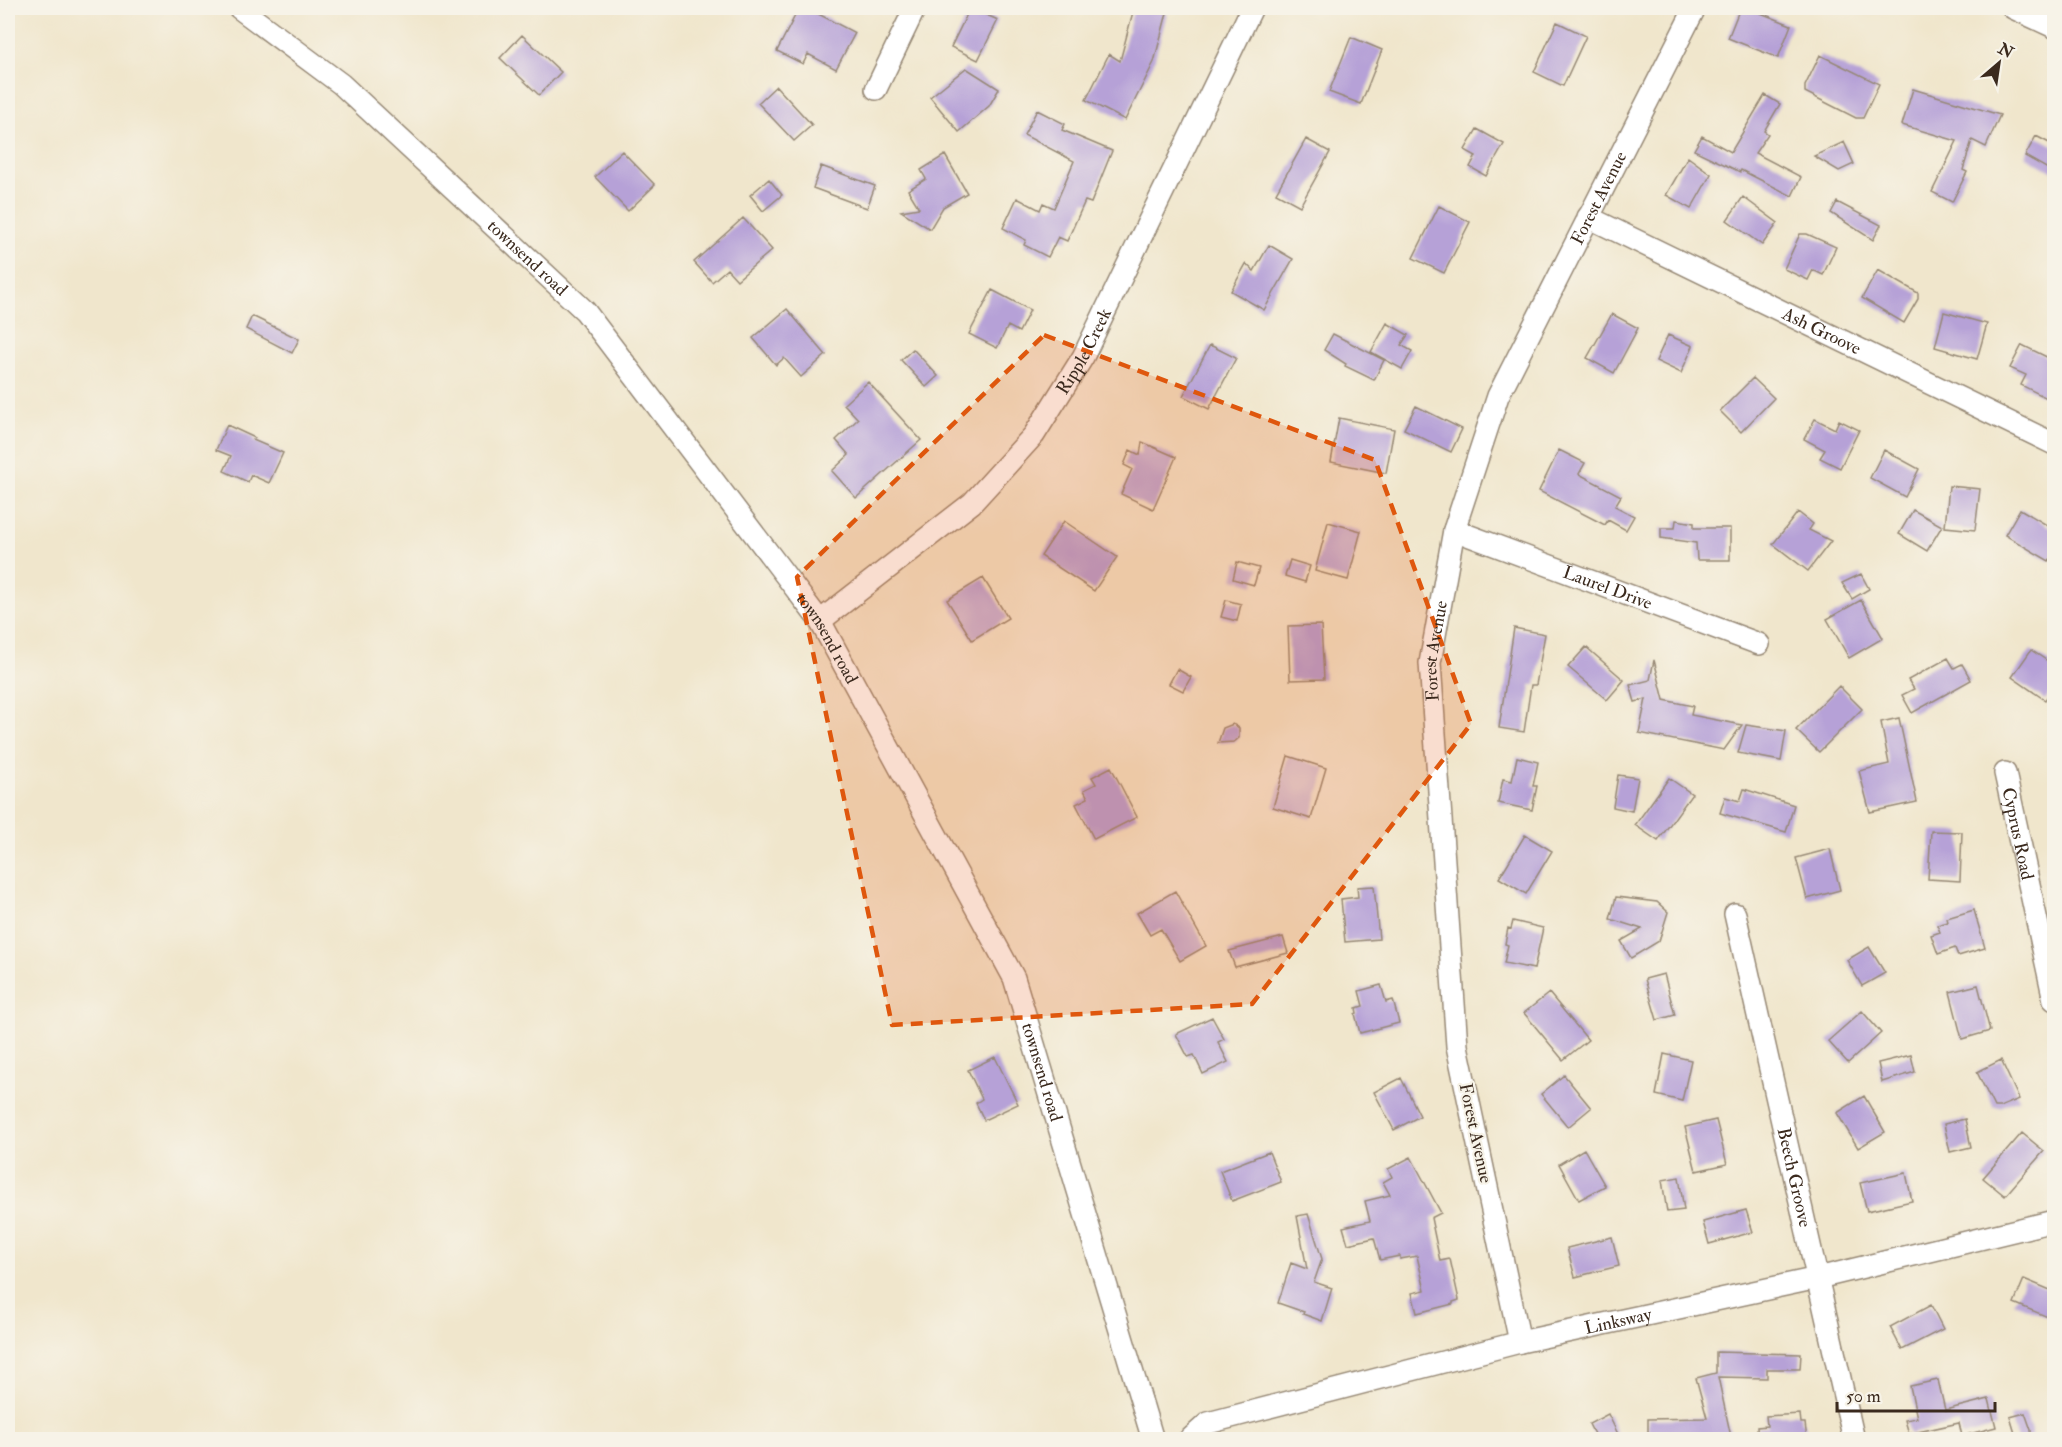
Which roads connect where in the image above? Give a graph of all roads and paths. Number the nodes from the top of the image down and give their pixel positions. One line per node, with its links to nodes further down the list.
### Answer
1 (239, 8): 11 (street, townsend road)
2 (915, 8): 7 (street)
3 (1252, 8): 11 (street, Ripple Creek)
4 (1695, 8): 8 (street, Forest Avenue)
5 (2013, 8): 6 (street)
6 (2055, 27)
7 (876, 89)
8 (1588, 217): 9 (street, Ash Groove); 10 (street, Forest Avenue)
9 (2055, 444)
10 (1454, 530): 12 (street, Laurel Drive); 18 (street, Forest Avenue)
11 (820, 621): 19 (street, townsend road)
12 (1759, 644)
13 (2005, 773): 15 (street, Cyprus Road)
14 (1735, 914): 17 (street, Beech Groove)
15 (2055, 1000)
16 (2055, 1221): 17 (street, Linksway)
17 (1818, 1278): 18 (street, Linksway); 21 (street, Beech Groove)
18 (1520, 1342): 20 (street, Linksway)
19 (1152, 1440)
20 (1189, 1440)
21 (1854, 1440)

